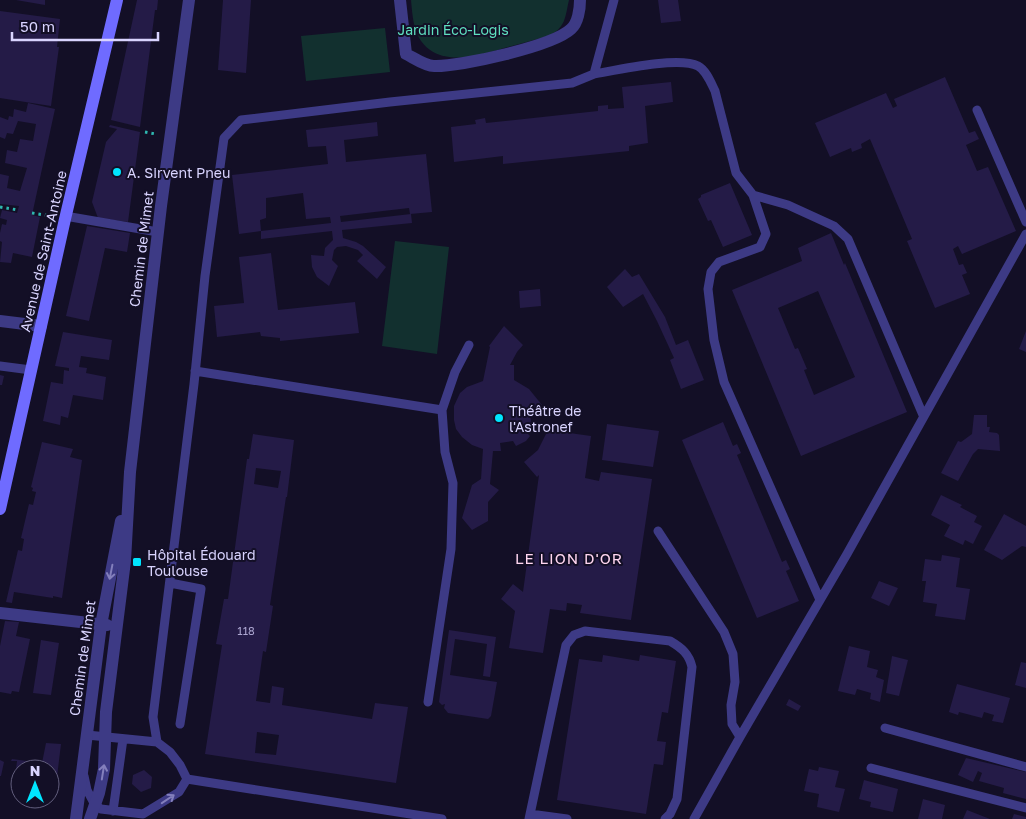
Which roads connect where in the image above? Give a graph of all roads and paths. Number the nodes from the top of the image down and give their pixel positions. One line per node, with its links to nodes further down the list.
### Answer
1 (117, 0): 11 (main road, Avenue de Saint-Antoine)
2 (190, 0): 13 (street, Chemin de Mimet)
3 (400, 0): 4 (street)
4 (580, 0)
5 (614, 0): 6 (lane)
6 (594, 74): 8 (lane); 20 (lane)
7 (977, 110): 12 (lane)
8 (753, 195): 22 (lane); 27 (lane)
9 (0, 207): 10 (path)
10 (18, 210)
11 (65, 216): 13 (lane); 16 (main road, Avenue de Saint-Antoine)
12 (1026, 222)
13 (158, 232): 23 (street, Chemin de Mimet)
14 (1026, 234): 22 (lane)
15 (0, 321): 16 (street)
16 (41, 326): 19 (main road, Avenue de Saint-Antoine)
17 (470, 345): 21 (lane)
18 (0, 366): 19 (lane)
19 (31, 370): 24 (main road, Avenue de Saint-Antoine)
20 (195, 371): 21 (lane); 26 (lane)
21 (442, 410): 31 (lane)
22 (924, 416): 27 (lane)
23 (130, 472): 29 (street, Chemin de Mimet, one-way to 29); 30 (street, Chemin de Mimet)
24 (0, 509)
25 (658, 531): 36 (lane)
26 (170, 583): 32 (lane); 38 (lane)
27 (820, 600): 36 (lane)
28 (0, 613): 29 (street)
29 (101, 625): 30 (street); 34 (street, Chemin de Mimet)
30 (117, 627): 35 (street, Chemin de Mimet)
31 (428, 702)
32 (180, 724)
33 (885, 728): 39 (lane)
34 (87, 734): 35 (lane); 40 (street, Chemin de Mimet)
35 (105, 737): 37 (lane); 43 (street, Chemin de Mimet, one-way to 35)
36 (740, 737): 54 (lane)
37 (123, 739): 38 (lane); 45 (lane)
38 (157, 742): 42 (lane)
39 (1026, 767)
40 (82, 768): 43 (lane); 49 (street, Chemin de Mimet)
41 (871, 768): 44 (lane)
42 (187, 779): 46 (lane); 47 (lane, one-way to 42)
43 (95, 805): 45 (lane); 50 (street, Chemin de Mimet)
44 (1026, 808)
45 (114, 811): 47 (lane)
46 (397, 816): 51 (lane)
47 (143, 817)
48 (530, 817): 52 (lane); 53 (lane)
49 (76, 819)
50 (90, 819)
51 (442, 819)
52 (567, 819)
53 (665, 819)
54 (694, 819)

